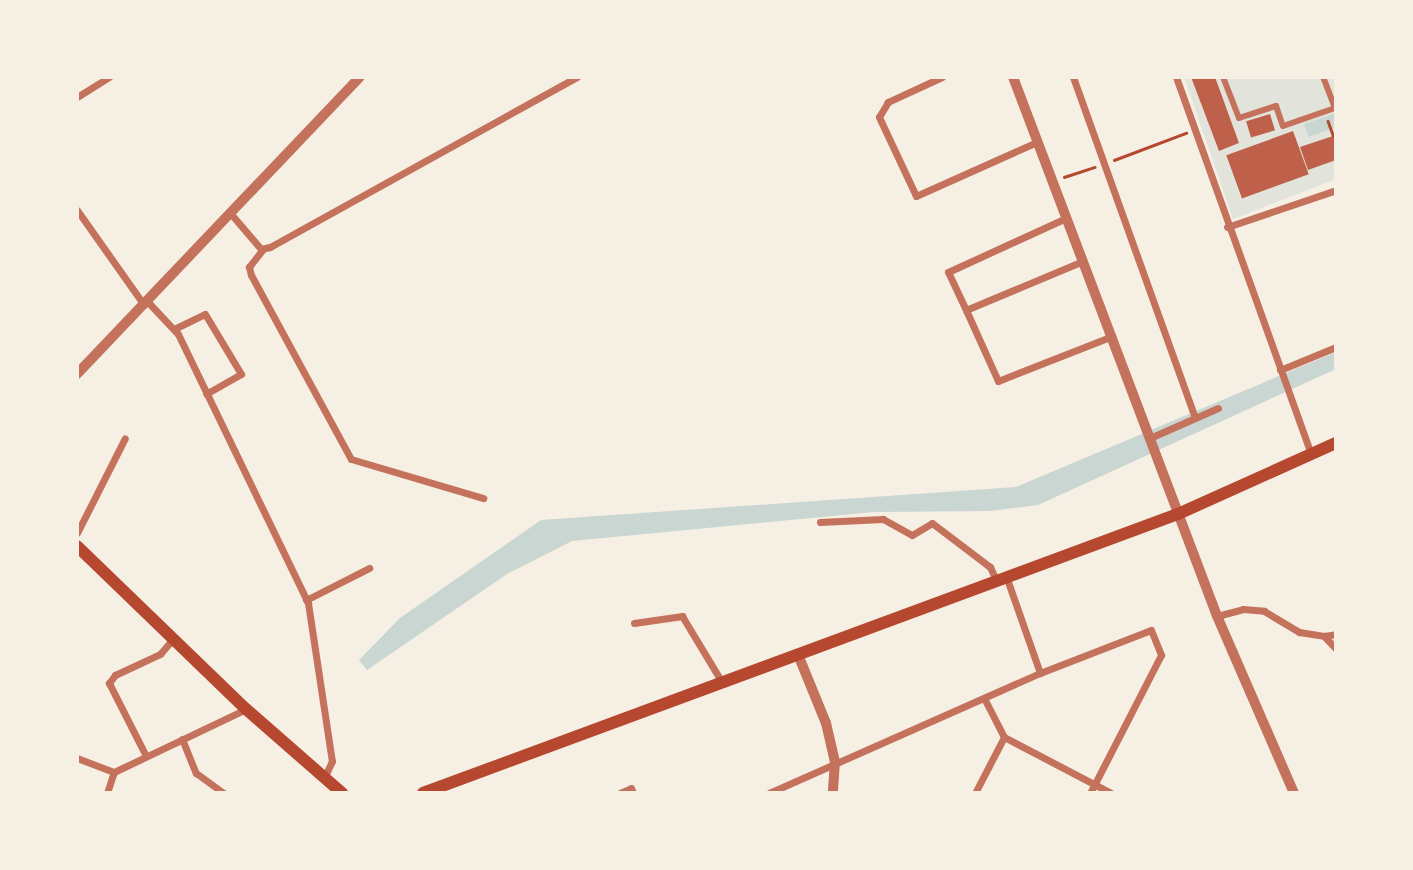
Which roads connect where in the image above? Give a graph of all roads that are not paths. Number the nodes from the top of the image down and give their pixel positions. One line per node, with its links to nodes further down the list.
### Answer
1 (109, 77): 10 (street)
2 (360, 77): 14 (street)
3 (577, 77): 17 (street)
4 (942, 77): 11 (street)
5 (1013, 77): 11 (street)
6 (1073, 77): 28 (street)
7 (1176, 77): 16 (street)
8 (1223, 77): 9 (street)
9 (1323, 77)
10 (77, 97)
11 (1037, 142): 15 (street)
12 (1336, 190): 16 (street)
13 (77, 210): 19 (street)
14 (231, 214): 17 (street); 19 (street)
15 (1064, 219): 18 (street); 20 (street)
16 (1227, 227): 24 (street)
17 (263, 248): 33 (street)
18 (1083, 261): 20 (street); 22 (street)
19 (145, 303): 21 (street); 25 (street)
20 (966, 310): 22 (street)
21 (174, 329): 26 (street); 26 (street)
22 (1112, 336): 29 (street)
23 (1336, 348): 24 (street)
24 (1280, 370): 32 (street)
25 (77, 374)
26 (206, 394): 40 (street)
27 (1218, 408): 28 (street)
28 (1195, 418): 29 (street)
29 (1152, 437): 34 (street)
30 (125, 438): 36 (street)
31 (1336, 443): 32 (main road)
32 (1311, 454): 34 (main road)
33 (483, 498)
34 (1178, 514): 39 (main road); 41 (street)
35 (820, 522): 39 (street)
36 (77, 533)
37 (77, 546): 45 (main road)
38 (369, 568): 40 (street)
39 (1001, 578): 47 (main road); 48 (street)
40 (306, 600): 58 (street)
41 (1217, 616): 44 (street); 71 (street)
42 (634, 623): 49 (street)
43 (1336, 634): 44 (street)
44 (1324, 636): 46 (street)
45 (175, 637): 51 (main road); 54 (street)
46 (1336, 649)
47 (799, 657): 49 (main road); 56 (street)
48 (1040, 673): 50 (street); 59 (street)
49 (723, 685): 63 (main road)
50 (984, 698): 52 (street); 56 (street)
51 (247, 709): 53 (street); 58 (main road)
52 (1004, 737): 59 (street); 68 (street)
53 (182, 739): 54 (street); 61 (street)
54 (146, 757): 57 (street)
55 (77, 758): 57 (street)
56 (835, 761): 66 (street); 67 (street)
57 (114, 772): 60 (street)
58 (324, 778): 62 (main road)
59 (1094, 785): 69 (street); 70 (street)
60 (107, 793)
61 (224, 793)
62 (342, 793)
63 (423, 793)
64 (620, 793): 65 (street)
65 (633, 793)
66 (769, 793)
67 (833, 793)
68 (975, 793)
69 (1090, 793)
70 (1111, 793)
71 (1294, 793)

